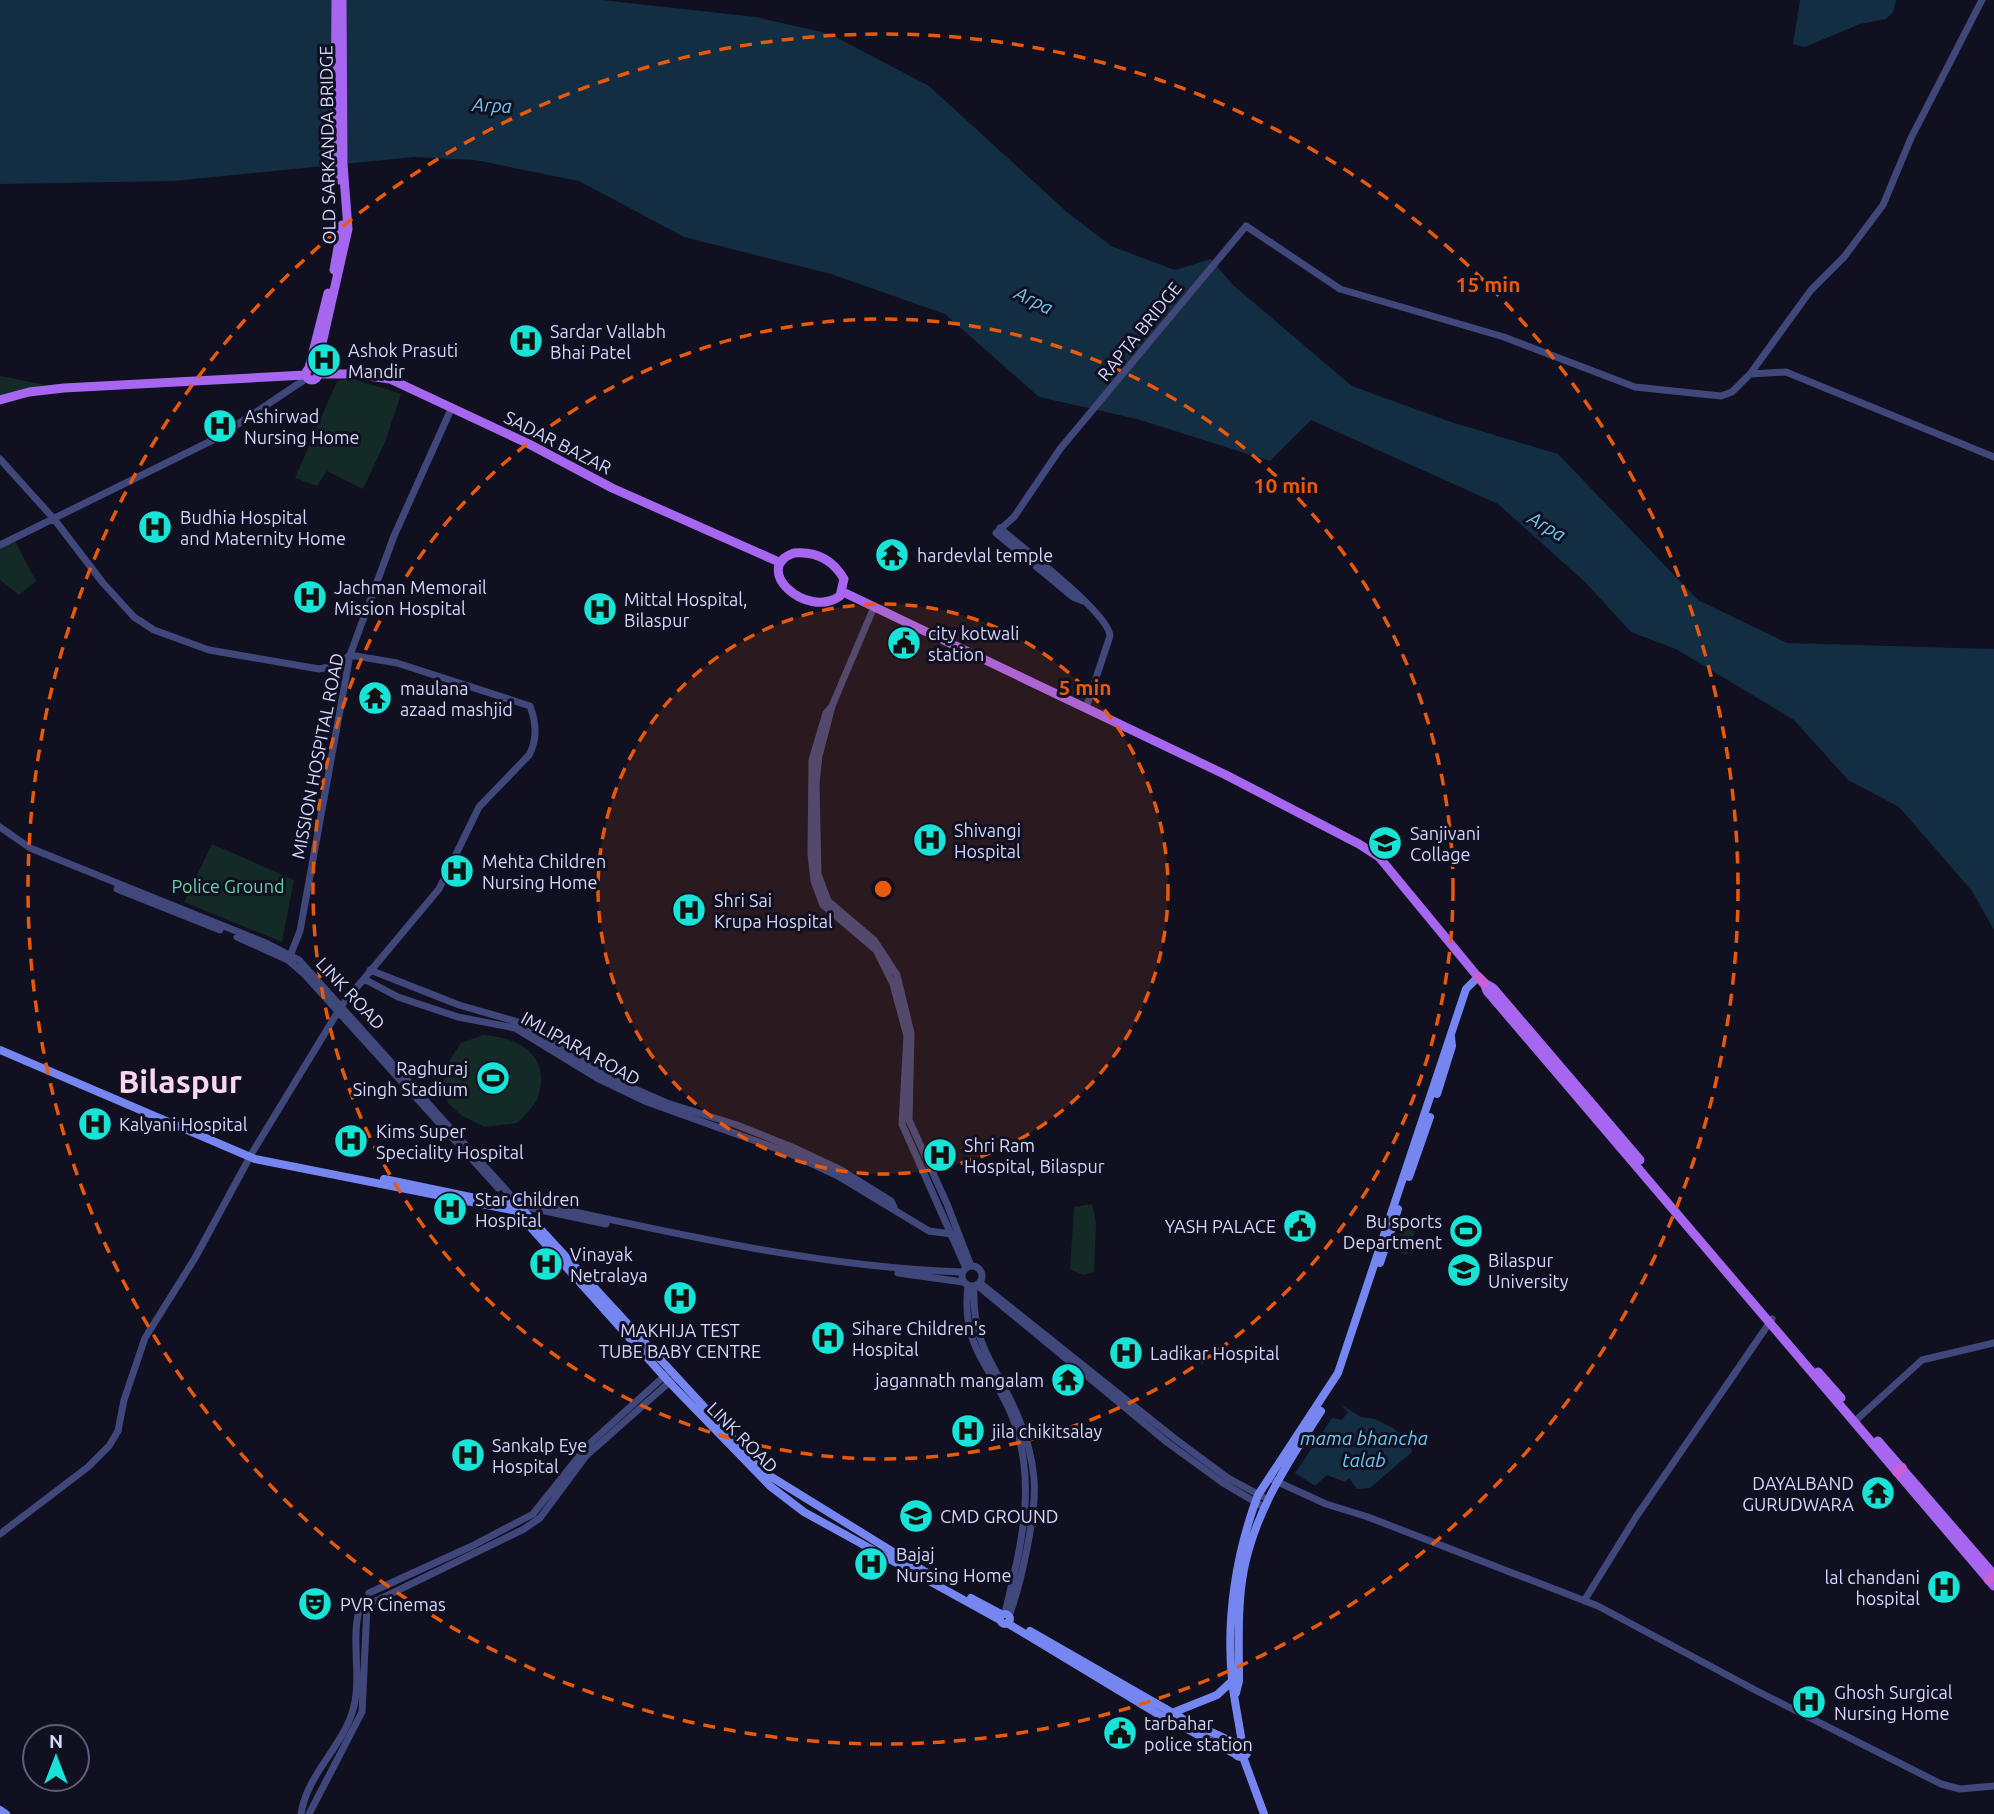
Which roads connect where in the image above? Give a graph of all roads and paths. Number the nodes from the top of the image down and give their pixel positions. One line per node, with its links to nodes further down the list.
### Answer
1 (336, 0): 4 (main road)
2 (342, 0): 4 (main road, OLD SARKANDA BRIDGE)
3 (1982, 0): 6 (street)
4 (340, 164): 5 (main road, OLD SARKANDA BRIDGE)
5 (311, 373): 7 (main road, SADAR BAZAR); 8 (main road, SADAR BAZAR); 11 (street)
6 (1750, 374): 9 (street); 12 (street, RAPTA BRIDGE)
7 (0, 402)
8 (452, 407): 15 (main road, SADAR BAZAR); 18 (street, MISSION HOSPITAL ROAD)
9 (1994, 457)
10 (0, 459): 11 (street)
11 (54, 519): 14 (street); 18 (street)
12 (1011, 520): 13 (street); 13 (street)
13 (1005, 537): 19 (street)
14 (0, 545)
15 (779, 562): 16 (main road); 16 (main road)
16 (843, 592): 17 (main road)
17 (874, 607): 19 (main road); 31 (street)
18 (350, 655): 22 (street, MISSION HOSPITAL ROAD); 23 (street)
19 (1086, 708): 25 (main road)
20 (0, 827): 22 (street, LINK ROAD)
21 (0, 833): 22 (street, LINK ROAD)
22 (289, 958): 26 (street, LINK ROAD)
23 (370, 970): 24 (street); 30 (street, IMLIPARA ROAD)
24 (363, 979): 26 (street); 30 (street, IMLIPARA ROAD)
25 (1481, 980): 34 (main road); 38 (main road)
26 (340, 1008): 28 (street); 29 (street, LINK ROAD)
27 (0, 1048): 28 (main road)
28 (251, 1155): 29 (main road); 40 (street)
29 (515, 1205): 32 (street); 33 (street); 36 (main road, LINK ROAD)
30 (894, 1208): 31 (street, IMLIPARA ROAD)
31 (956, 1235): 32 (street)
32 (966, 1269): 33 (street); 33 (street)
33 (972, 1284): 39 (street); 46 (street)
34 (1771, 1320): 37 (main road); 44 (street)
35 (1994, 1343): 37 (street)
36 (670, 1377): 42 (street); 43 (street); 46 (main road, LINK ROAD)
37 (1856, 1420): 41 (main road)
38 (1273, 1480): 39 (main road); 44 (street)
39 (1261, 1501): 47 (main road); 48 (main road)
40 (0, 1534)
41 (1992, 1580)
42 (369, 1593): 43 (street); 45 (street)
43 (376, 1601): 45 (street)
44 (1584, 1601): 52 (street)
45 (364, 1604): 55 (street); 56 (street)
46 (1005, 1618): 49 (main road, LINK ROAD); 51 (main road)
47 (1232, 1681): 48 (main road); 49 (main road)
48 (1236, 1693): 50 (main road)
49 (1172, 1713): 50 (main road, LINK ROAD)
50 (1239, 1744): 51 (main road); 51 (main road)
51 (1239, 1756): 57 (main road)
52 (1994, 1786)
53 (0, 1810): 54 (main road)
54 (6, 1814)
55 (301, 1814)
56 (309, 1814)
57 (1264, 1814)

